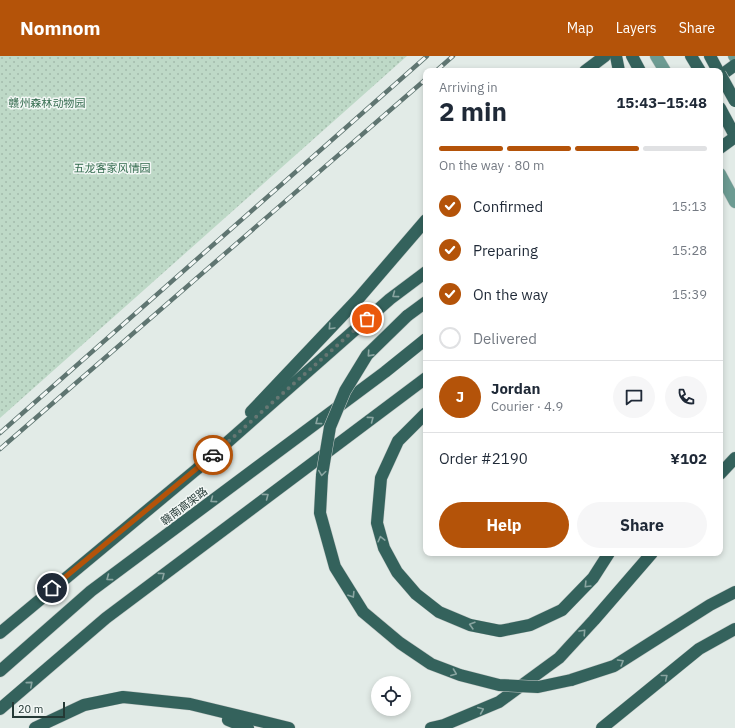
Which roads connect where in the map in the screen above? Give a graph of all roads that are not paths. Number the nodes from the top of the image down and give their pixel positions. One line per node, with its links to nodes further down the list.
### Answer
1 (605, 56): 8 (highway)
2 (616, 56): 9 (highway)
3 (632, 56): 10 (highway)
4 (656, 56): 11 (main road)
5 (691, 56): 12 (highway)
6 (710, 56): 13 (highway)
7 (735, 65): 14 (highway)
8 (589, 68)
9 (618, 68)
10 (638, 68)
11 (663, 68)
12 (698, 68)
13 (716, 68)
14 (723, 73)
15 (723, 80): 17 (highway, bridge)
16 (735, 97): 18 (highway)
17 (735, 101)
18 (723, 106)
19 (723, 114): 20 (highway)
20 (735, 137): 21 (highway)
21 (723, 146)
22 (723, 180): 23 (main road)
23 (735, 202)
24 (423, 223): 31 (highway, one-way to 31)
25 (423, 274): 31 (highway, one-way to 31)
26 (423, 304): 35 (highway, one-way to 35, bridge)
27 (423, 341): 38 (highway, 赣南高架路, one-way to 38)
28 (423, 380): 40 (highway, one-way to 28)
29 (423, 416): 33 (highway, one-way to 29)
30 (735, 458): 32 (highway)
31 (197, 469): 37 (highway)
32 (723, 471)
33 (607, 556)
34 (649, 556): 44 (highway, one-way to 34)
35 (735, 592)
36 (735, 629): 45 (highway, one-way to 36)
37 (0, 633)
38 (0, 671)
39 (190, 704): 41 (highway); 42 (highway); 43 (highway)
40 (0, 709)
41 (35, 728)
42 (248, 728)
43 (289, 728)
44 (431, 728)
45 (602, 728)

